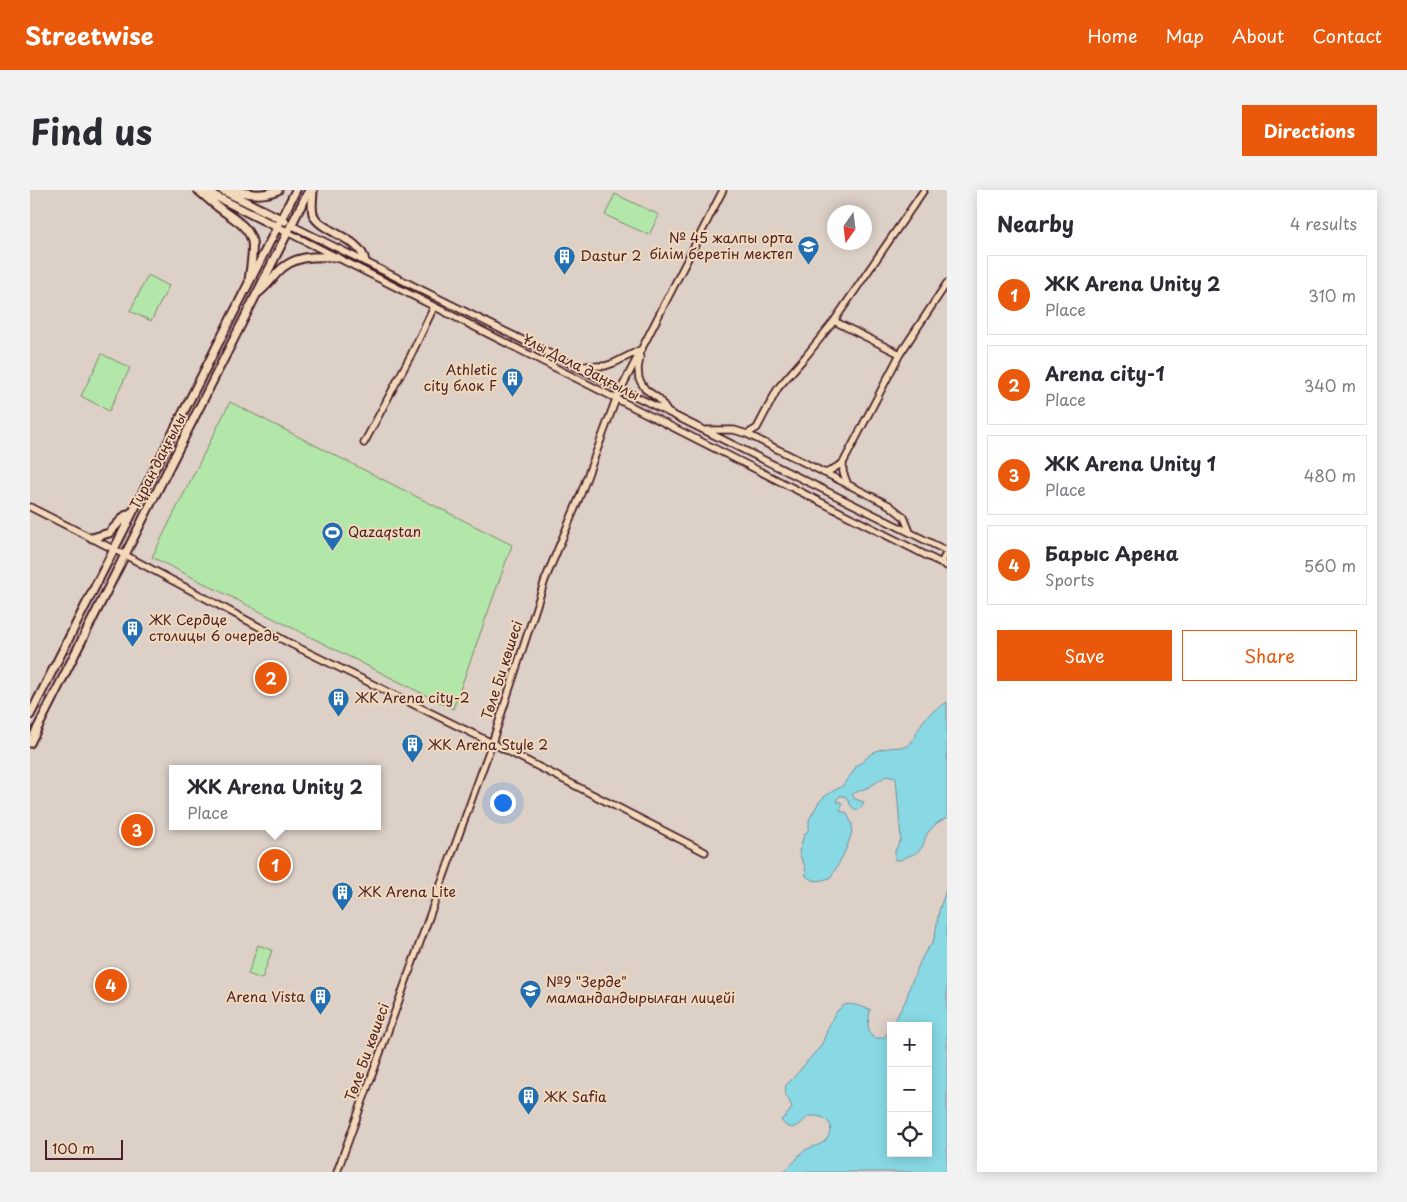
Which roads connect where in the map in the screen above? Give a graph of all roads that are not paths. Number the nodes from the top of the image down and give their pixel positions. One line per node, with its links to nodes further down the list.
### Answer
1 (198, 190): 18 (main road)
2 (203, 190): 13 (main road, Ұлы Дала даңғылы)
3 (222, 190): 11 (main road, Ұлы Дала даңғылы)
4 (233, 190): 5 (main road)
5 (278, 190)
6 (296, 190): 11 (main road)
7 (309, 190): 12 (main road, Тұран даңғылы)
8 (313, 190): 16 (main road)
9 (723, 190): 22 (street, Төле Би көшесі)
10 (924, 190): 21 (street)
11 (281, 220): 12 (main road, Ұлы Дала даңғылы); 13 (main road, Тұран даңғылы)
12 (291, 225): 14 (main road, Тұран даңғылы); 16 (street, Ұлы Дала даңғылы)
13 (277, 227): 14 (main road, Ұлы Дала даңғылы); 18 (main road, Тұран даңғылы)
14 (287, 232): 15 (street, Ұлы Дала даңғылы); 19 (main road, Тұран даңғылы)
15 (336, 257): 19 (main road); 20 (street, Ұлы Дала даңғылы)
16 (365, 261): 24 (street, Ұлы Дала даңғылы)
17 (947, 283): 23 (street)
18 (248, 285): 35 (main road, Тұран даңғылы)
19 (256, 294): 40 (main road, Тұран даңғылы)
20 (434, 307): 26 (street, Ұлы Дала даңғылы); 30 (street)
21 (834, 321): 23 (street); 29 (street)
22 (642, 349): 24 (street); 25 (street, Төле Би көшесі); 27 (street)
23 (900, 354): 31 (street)
24 (576, 366): 25 (street, Ұлы Дала даңғылы)
25 (621, 389): 26 (street, Төле Би көшесі); 27 (street, Ұлы Дала даңғылы)
26 (616, 399): 41 (street, Ұлы Дала даңғылы); 45 (street, Төле Би көшесі)
27 (666, 411): 28 (street, Ұлы Дала даңғылы)
28 (704, 430): 29 (street); 36 (street, Ұлы Дала даңғылы)
29 (748, 434): 32 (street)
30 (364, 443)
31 (843, 463): 32 (street); 33 (street)
32 (824, 473): 33 (street)
33 (848, 486): 36 (street)
34 (30, 507): 37 (street)
35 (134, 510): 37 (main road); 38 (main road, Тұран даңғылы)
36 (910, 532): 39 (street, Ұлы Дала даңғылы)
37 (92, 538): 38 (street)
38 (114, 550): 40 (street); 43 (main road, Тұран даңғылы)
39 (947, 551): 41 (street)
40 (125, 554): 44 (main road, Тұран даңғылы); 45 (street)
41 (941, 563): 42 (street, Ұлы Дала даңғылы)
42 (947, 566)
43 (30, 715)
44 (30, 743)
45 (492, 743): 46 (street); 47 (street, Төле Би көшесі)
46 (704, 852)
47 (337, 1172)

